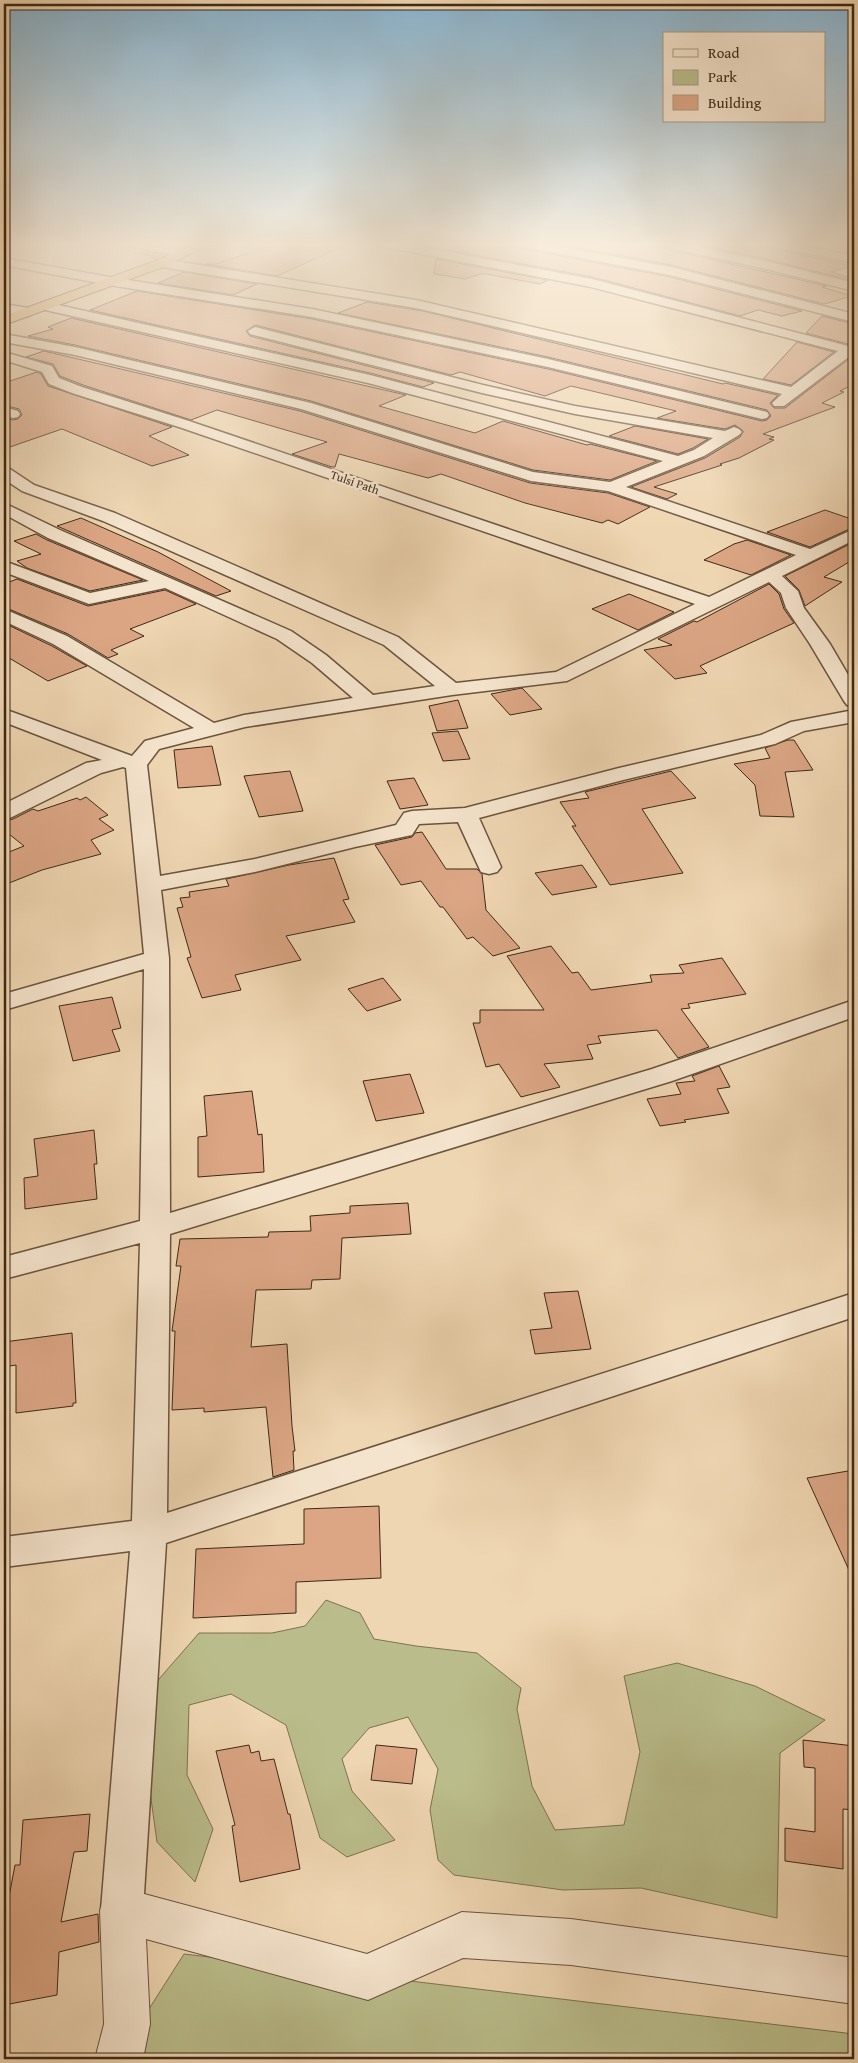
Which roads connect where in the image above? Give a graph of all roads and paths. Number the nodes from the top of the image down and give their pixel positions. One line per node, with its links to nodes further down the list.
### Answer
1 (11, 339): 14 (street)
2 (193, 339): 12 (street)
3 (287, 339): 11 (street)
4 (436, 339): 10 (street)
5 (567, 339): 9 (street)
6 (813, 339): 7 (street)
7 (851, 349): 9 (street)
8 (4, 356): 21 (street, Tulsi Path)
9 (793, 392): 10 (street)
10 (762, 415): 11 (street)
11 (728, 436): 12 (street)
12 (679, 461): 14 (street)
13 (4, 472): 23 (street)
14 (612, 487): 17 (street)
15 (4, 508): 20 (street)
16 (850, 539): 17 (street)
17 (812, 555): 19 (street)
18 (4, 566): 20 (street)
19 (771, 575): 21 (street); 24 (street)
20 (167, 582): 25 (street)
21 (711, 604): 23 (street)
22 (4, 614): 28 (street)
23 (452, 689): 25 (street)
24 (854, 701)
25 (369, 702): 28 (street)
26 (4, 715): 29 (street)
27 (854, 716): 31 (street)
28 (212, 730): 29 (street)
29 (130, 763): 30 (street); 33 (street)
30 (4, 812)
31 (466, 815): 32 (street); 33 (street)
32 (489, 867)
33 (149, 885): 34 (street)
34 (157, 958): 35 (street); 37 (street)
35 (4, 1002)
36 (854, 1008): 37 (street)
37 (152, 1229): 38 (street); 40 (street)
38 (4, 1268)
39 (854, 1305): 40 (street)
40 (149, 1534): 41 (street); 42 (street)
41 (4, 1552)
42 (122, 1910): 43 (street); 44 (street)
43 (854, 1981)
44 (119, 2059)

